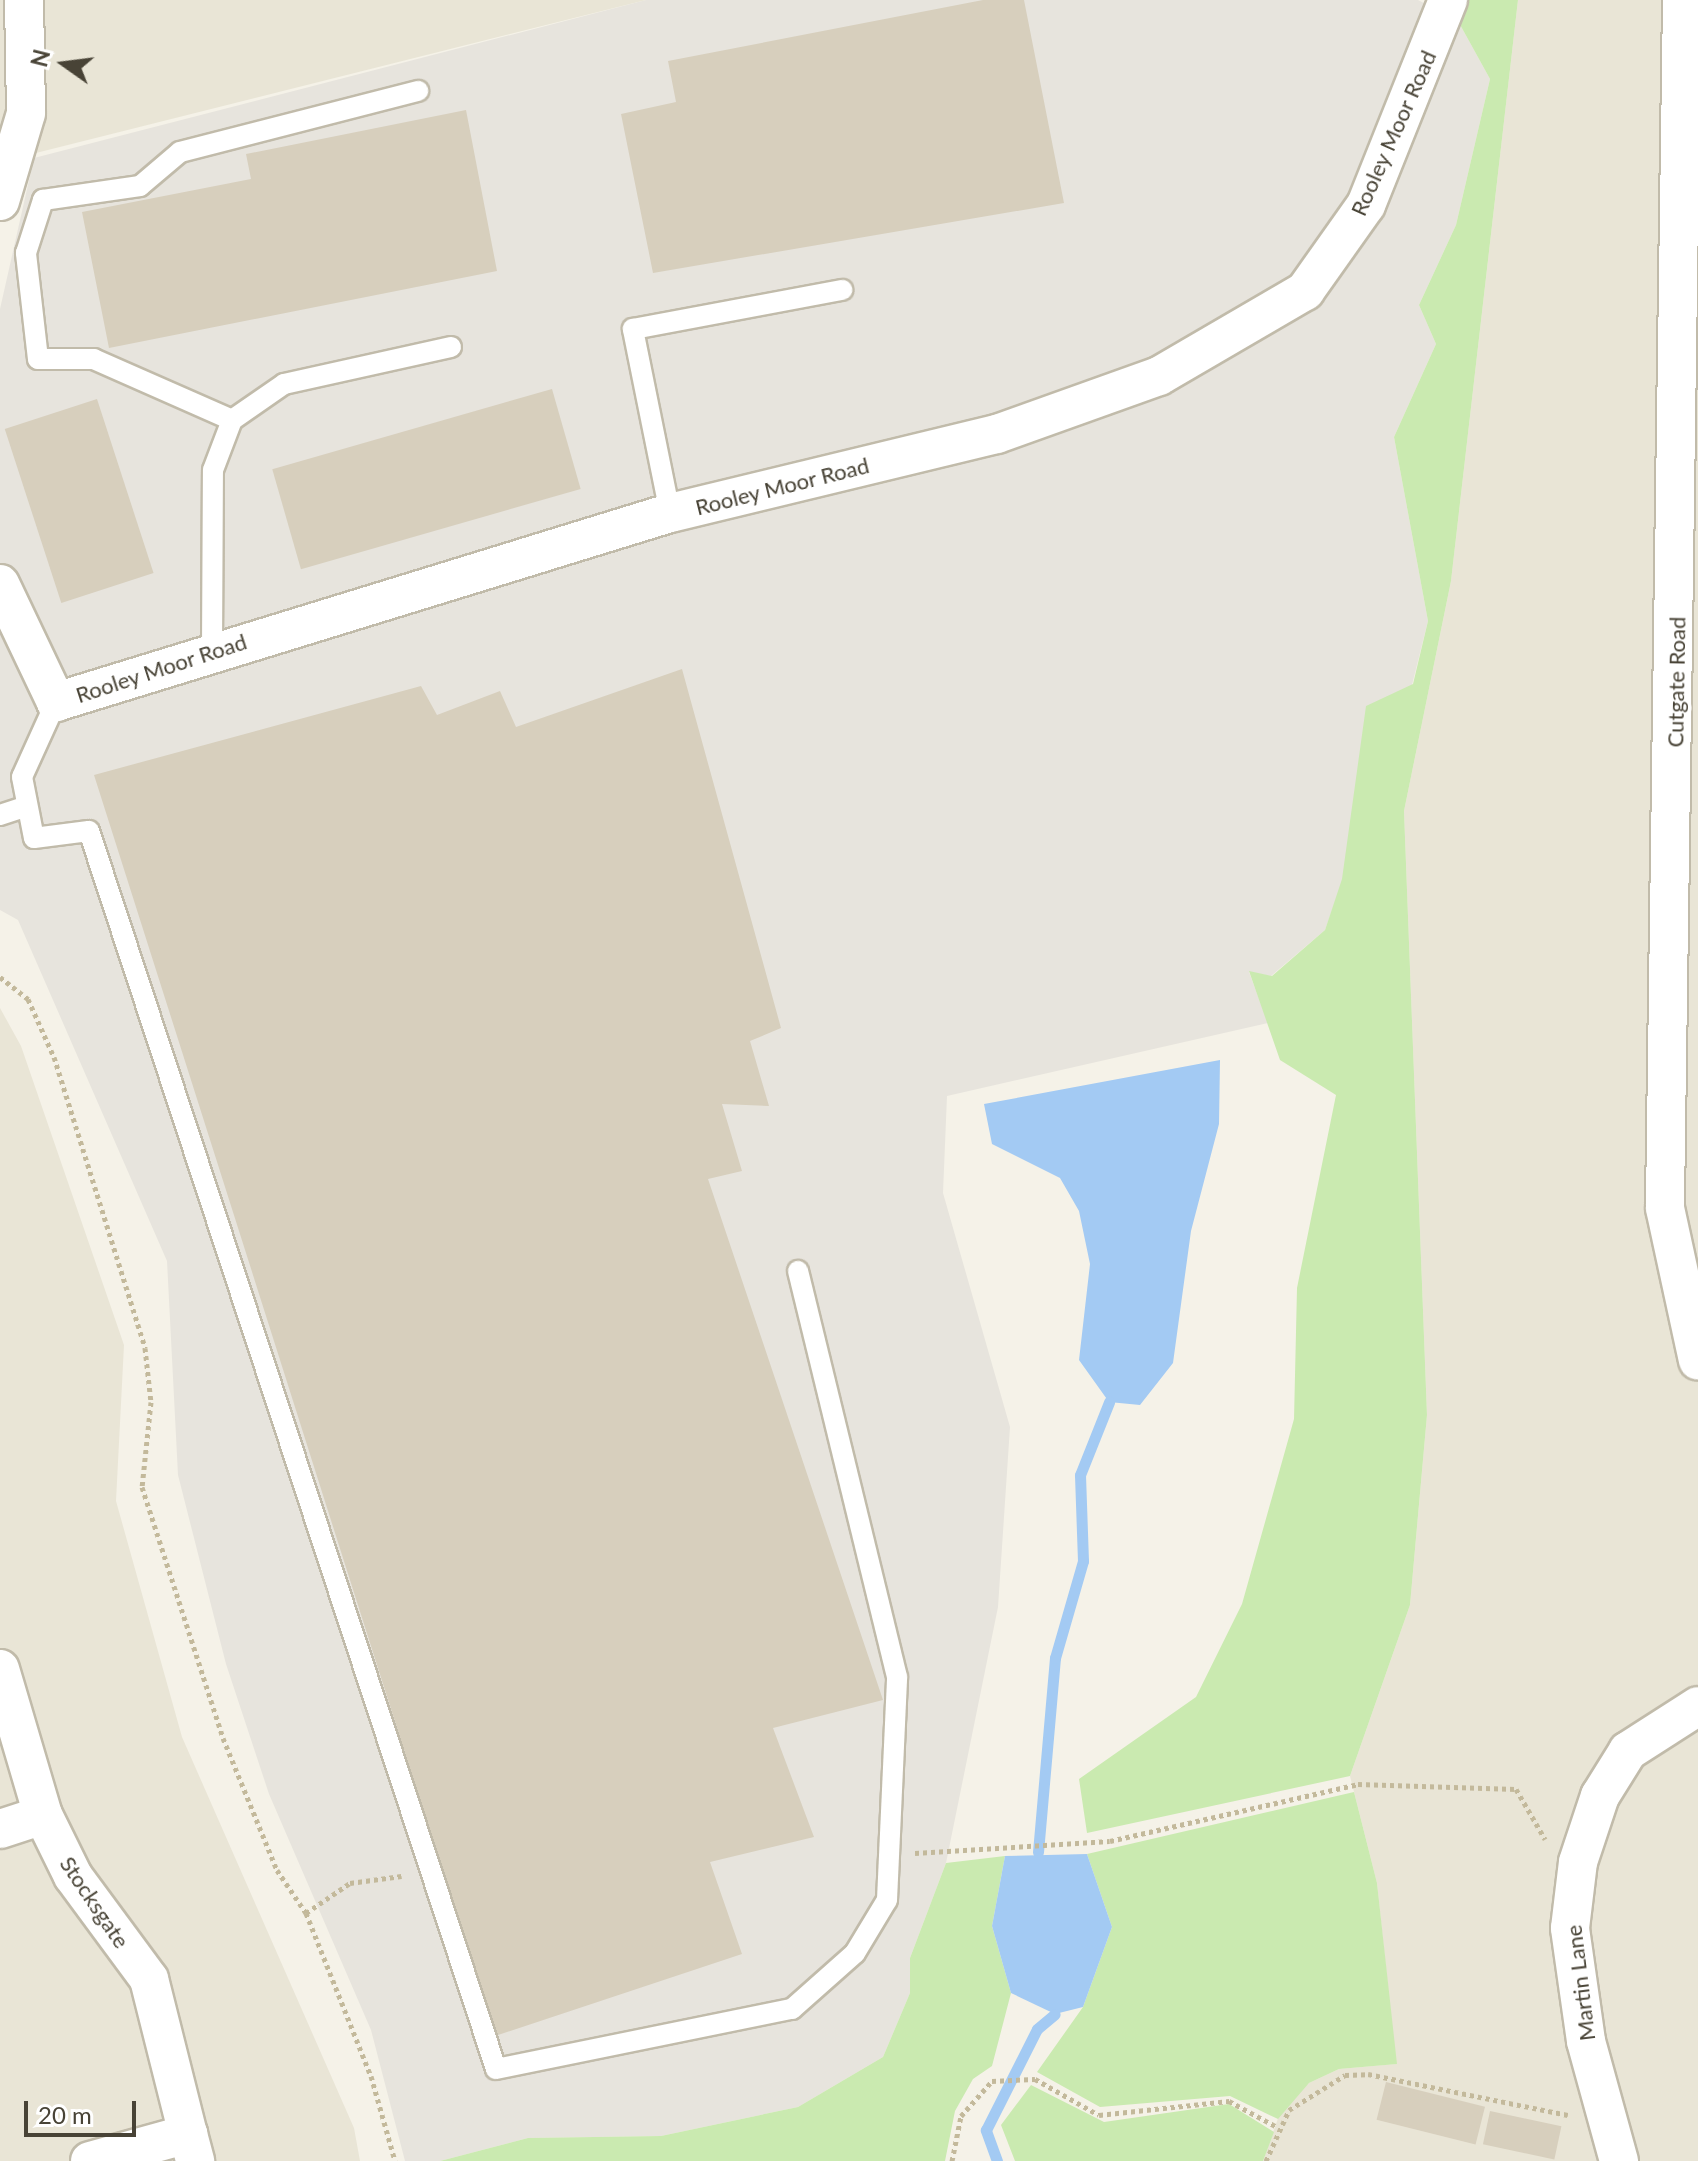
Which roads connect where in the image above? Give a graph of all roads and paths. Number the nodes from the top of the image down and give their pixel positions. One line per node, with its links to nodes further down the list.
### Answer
1 (24, 0): 5 (street)
2 (1448, 0): 9 (street, Rooley Moor Road)
3 (1682, 0): 17 (street, Cutgate Road)
4 (418, 91): 8 (lane)
5 (0, 201)
6 (842, 290): 9 (lane)
7 (451, 347): 8 (lane)
8 (232, 420): 11 (lane)
9 (670, 513): 11 (street, Rooley Moor Road)
10 (0, 584): 12 (street, Rooley Moor Road)
11 (212, 650): 12 (street, Rooley Moor Road)
12 (56, 702): 13 (lane)
13 (27, 806): 14 (lane); 24 (lane)
14 (0, 815)
15 (0, 977): 25 (path)
16 (798, 1271): 22 (lane)
17 (1698, 1360)
18 (0, 1669): 20 (street, Stocksgate)
19 (1698, 1706): 23 (street, Martin Lane)
20 (43, 1815): 21 (street); 28 (street, Stocksgate)
21 (0, 1829)
22 (888, 1855): 23 (path); 24 (lane)
23 (1578, 1862): 26 (street, Martin Lane)
24 (427, 1872): 25 (path)
25 (306, 1913): 30 (path)
26 (1608, 2123): 27 (path); 33 (street, Martin Lane)
27 (1277, 2127): 31 (path); 32 (path)
28 (192, 2147): 29 (street)
29 (90, 2161)
30 (395, 2161)
31 (952, 2161)
32 (1266, 2161)
33 (1619, 2161)

